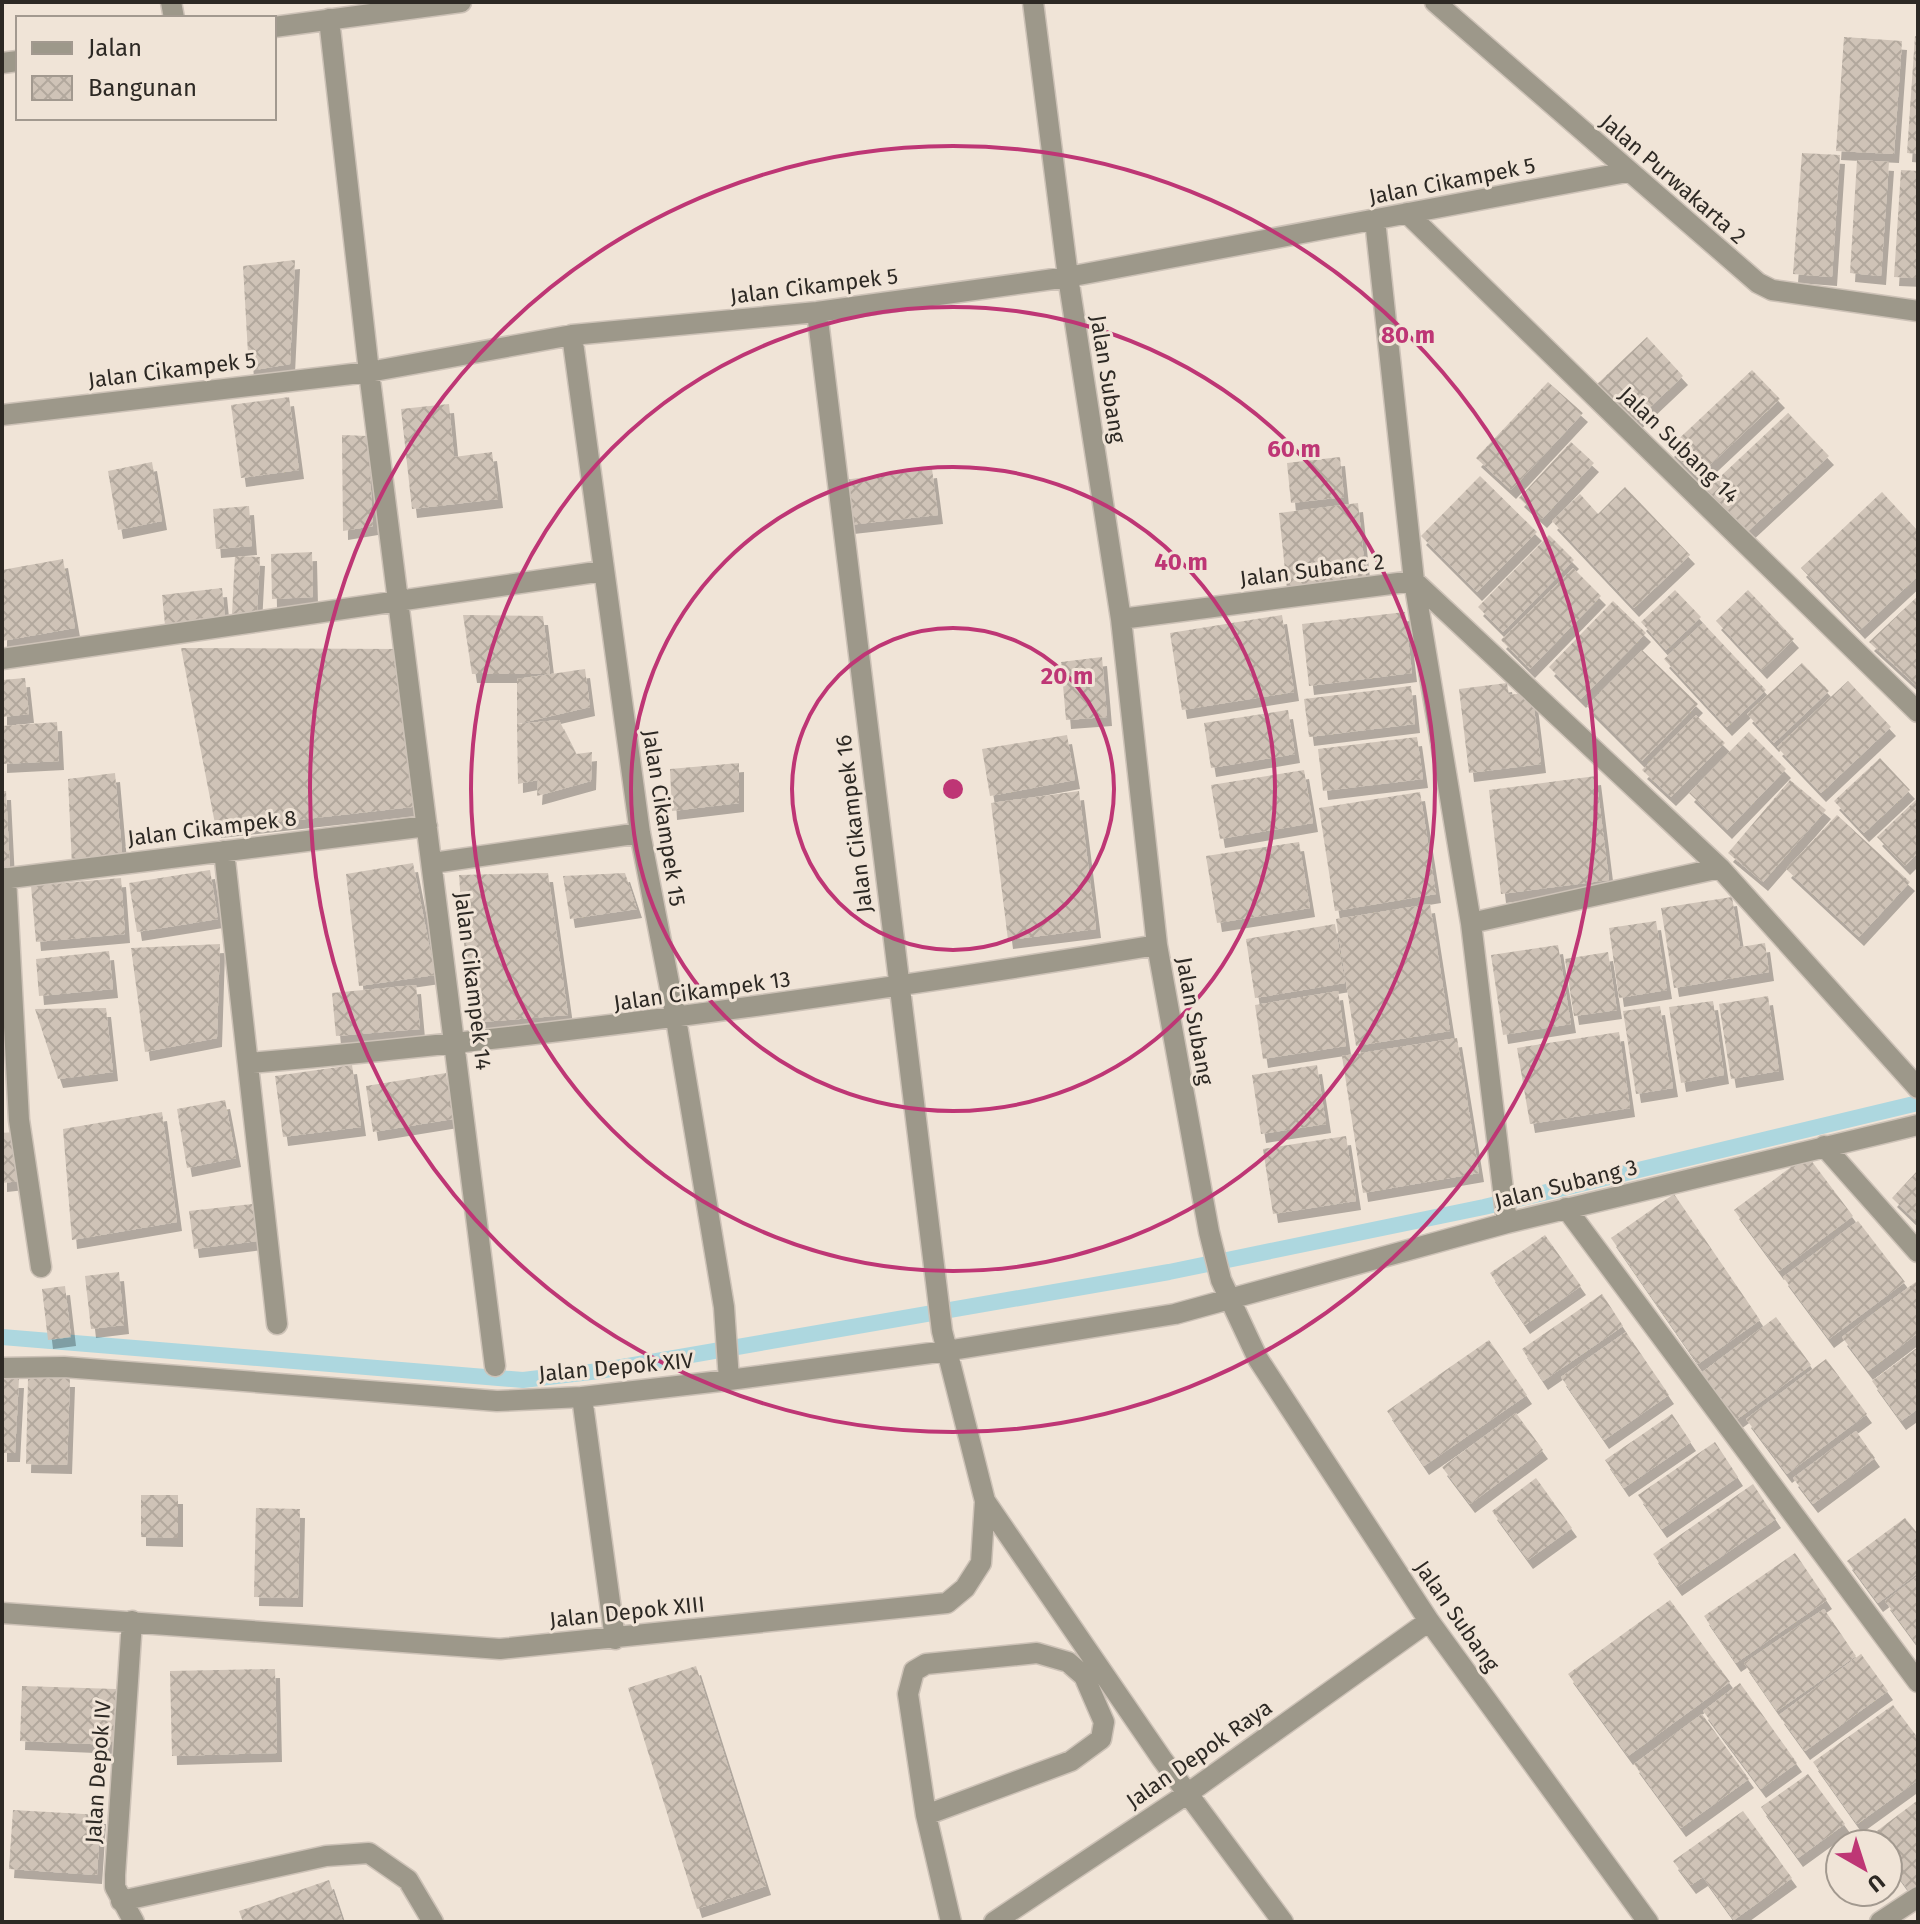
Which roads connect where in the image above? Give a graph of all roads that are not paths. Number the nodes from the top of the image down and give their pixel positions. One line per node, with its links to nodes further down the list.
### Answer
1 (461, 2): 4 (street)
2 (1033, 2): 9 (street, Jalan Subang)
3 (1435, 2): 6 (street, Jalan Purwakarta 2)
4 (329, 19): 5 (street); 13 (street, Jalan Cikampek 14)
5 (276, 27)
6 (1627, 172): 7 (street, Jalan Cikampek 5); 10 (street, Jalan Purwakarta 2)
7 (1407, 213): 8 (street, Jalan Cikampek 5); 20 (street, Jalan Subang 14)
8 (1375, 220): 9 (street, Jalan Cikampek 5); 16 (street)
9 (1068, 277): 11 (street, Jalan Cikampek 5); 18 (street, Jalan Subang)
10 (1918, 311)
11 (817, 312): 12 (street, Jalan Cikampek 5); 29 (street, Jalan Cikampek 16)
12 (572, 335): 13 (street, Jalan Cikampek 5); 15 (street, Jalan Cikampek 15)
13 (369, 372): 14 (street, Jalan Cikampek 5); 17 (street, Jalan Cikampek 14)
14 (2, 415)
15 (603, 571): 17 (street); 22 (street, Jalan Cikampek 15)
16 (1414, 581): 18 (street, Jalan Subanc 2); 25 (street); 27 (street)
17 (398, 604): 19 (street); 21 (street, Jalan Cikampek 14)
18 (1121, 619): 28 (street, Jalan Subang)
19 (2, 659)
20 (1918, 712)
21 (427, 826): 23 (street, Jalan Cikampek 8); 24 (street, Jalan Cikampek 14)
22 (640, 833): 24 (street); 30 (street, Jalan Cikampek 15)
23 (224, 851): 26 (street, Jalan Cikampek 8); 32 (street)
24 (433, 863): 31 (street, Jalan Cikampek 14)
25 (1720, 868): 27 (street); 33 (street)
26 (4, 878): 39 (street)
27 (1471, 923): 37 (street)
28 (1157, 945): 29 (street, Jalan Cikampek 13); 40 (street, Jalan Subang)
29 (898, 988): 30 (street, Jalan Cikampek 13); 42 (street, Jalan Cikampek 16)
30 (676, 1019): 31 (street, Jalan Cikampek 13); 45 (street, Jalan Cikampek 15)
31 (457, 1045): 32 (street, Jalan Cikampek 13); 43 (street, Jalan Cikampek 14)
32 (250, 1063): 41 (street)
33 (1916, 1085)
34 (1918, 1125): 35 (street, Jalan Subang 3)
35 (1824, 1146): 36 (street, Jalan Subang 3); 38 (street)
36 (1566, 1208): 37 (street, Jalan Subang 3); 52 (street)
37 (1506, 1218): 40 (street, Jalan Subang 3)
38 (1918, 1252)
39 (41, 1267)
40 (1229, 1301): 42 (street, Jalan Depok XIV); 50 (street, Jalan Subang)
41 (277, 1324)
42 (944, 1341): 45 (street, Jalan Depok XIV); 47 (street, Jalan Depok XIII)
43 (495, 1366)
44 (2, 1368): 46 (street, Jalan Depok XIV)
45 (729, 1380): 46 (street, Jalan Depok XIV)
46 (582, 1397): 51 (street)
47 (985, 1501): 51 (street, Jalan Depok XIII); 53 (street)
48 (12, 1614): 49 (street, Jalan Depok XIII)
49 (132, 1621): 51 (street, Jalan Depok XIII); 56 (street, Jalan Depok IV)
50 (1429, 1621): 53 (street, Jalan Depok Raya); 62 (street, Jalan Subang)
51 (615, 1639)
52 (1918, 1682)
53 (1187, 1794): 60 (street, Jalan Depok Raya); 61 (street)
54 (926, 1815): 54 (street); 59 (street)
55 (1918, 1897): 63 (street)
56 (121, 1901): 57 (street, Jalan Depok IV); 58 (street)
57 (134, 1922)
58 (433, 1922)
59 (951, 1922)
60 (994, 1922)
61 (1283, 1922)
62 (1648, 1922)
63 (1880, 1922)

